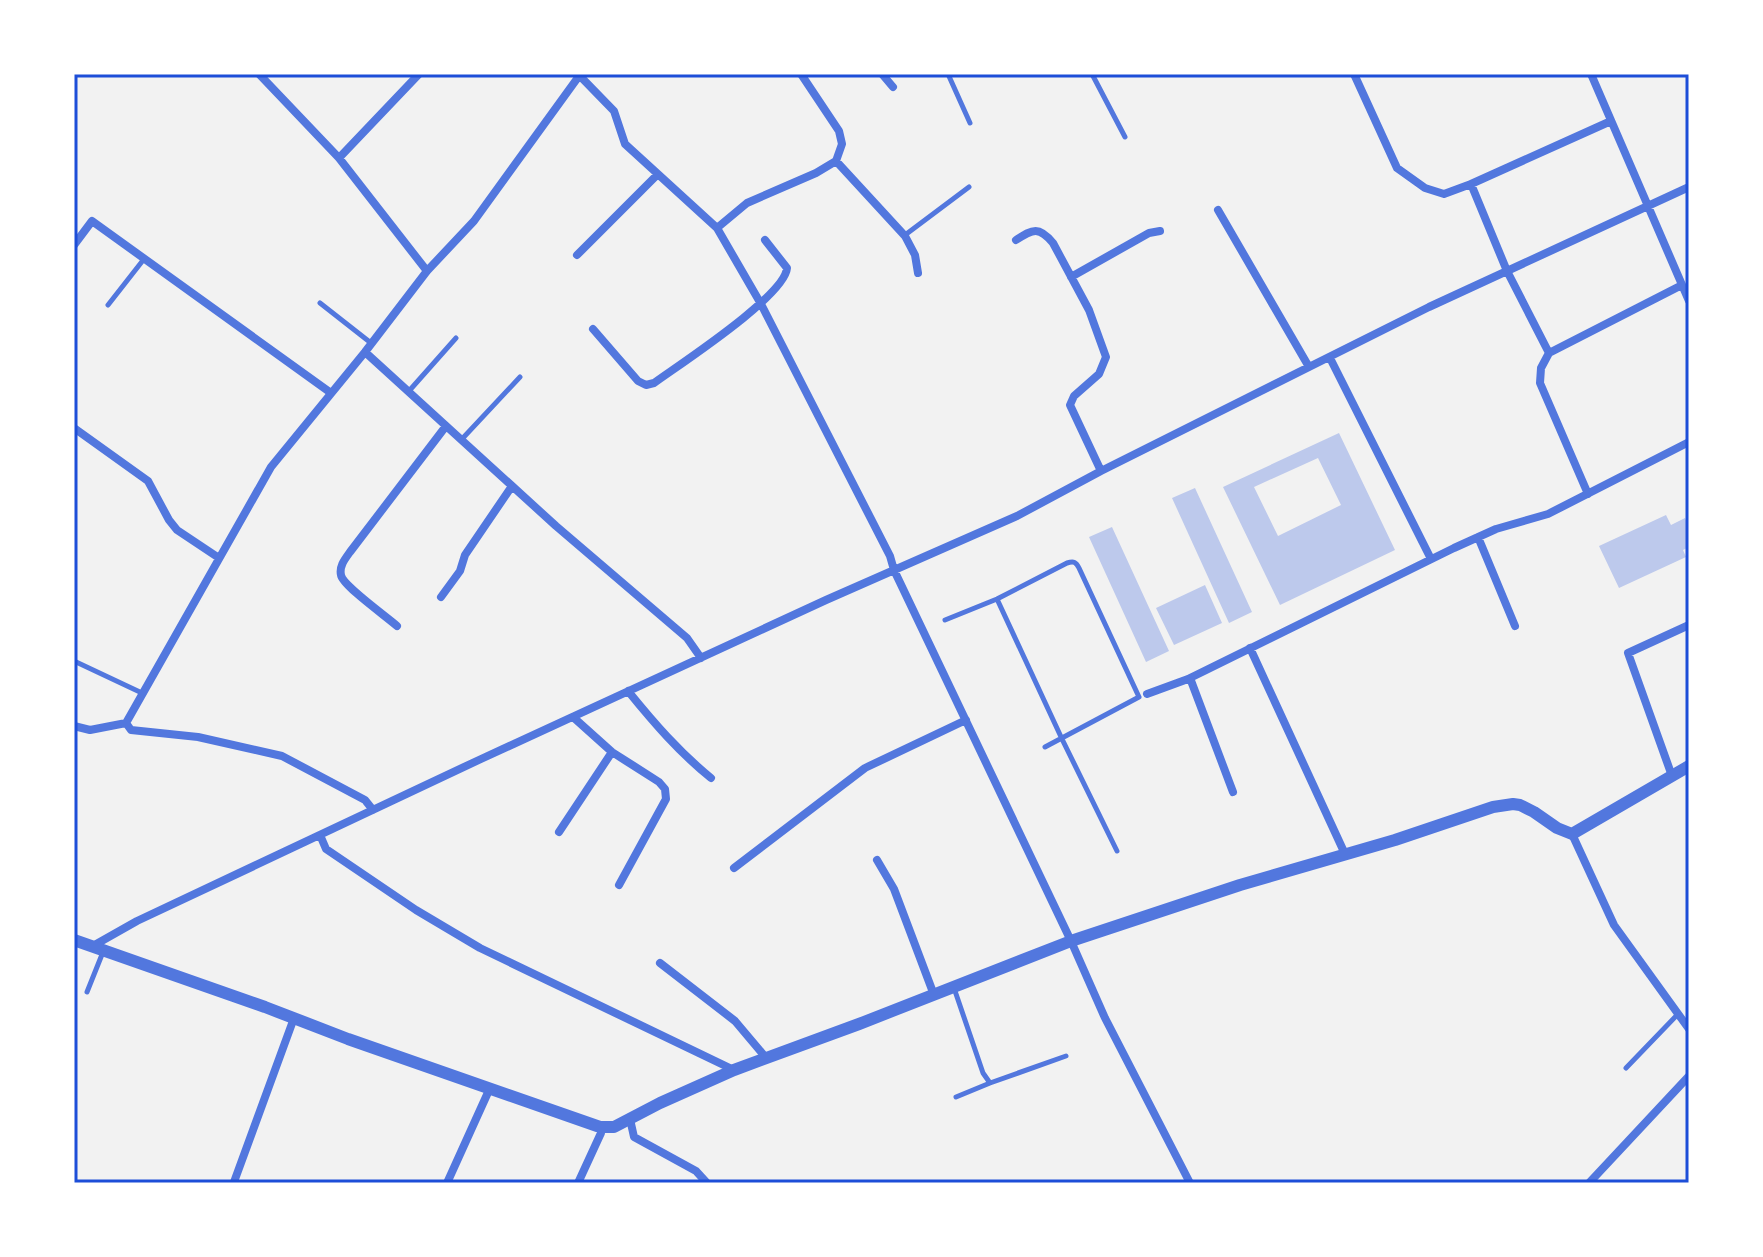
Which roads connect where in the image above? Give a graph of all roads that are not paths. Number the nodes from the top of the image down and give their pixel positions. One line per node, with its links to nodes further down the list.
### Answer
1 (259, 74): 14 (street)
2 (419, 74): 14 (street)
3 (801, 74): 15 (street)
4 (882, 74): 10 (street)
5 (948, 74): 12 (lane)
6 (1092, 74): 13 (lane)
7 (1354, 74): 17 (street)
8 (1591, 74): 11 (street)
9 (578, 75): 16 (street); 30 (street)
10 (893, 87)
11 (1611, 121): 17 (street); 20 (street)
12 (970, 123)
13 (1125, 137)
14 (339, 158): 30 (street)
15 (836, 161): 22 (street); 24 (street)
16 (658, 174): 22 (street); 28 (street)
17 (1471, 184): 31 (street)
18 (969, 187): 24 (lane)
19 (1689, 187): 20 (street)
20 (1648, 208): 31 (street); 34 (street)
21 (1218, 210): 45 (street)
22 (717, 228): 37 (street)
23 (1160, 231): 33 (street)
24 (905, 236): 32 (street)
25 (765, 240): 37 (street)
26 (1016, 240): 33 (street)
27 (74, 245): 29 (street)
28 (577, 255)
29 (144, 259): 38 (lane); 48 (street)
30 (427, 271): 41 (street)
31 (1507, 271): 43 (street); 44 (street)
32 (918, 273)
33 (1071, 277): 53 (street)
34 (1682, 285): 35 (street); 43 (street)
35 (1689, 301)
36 (320, 303): 41 (lane)
37 (761, 304): 39 (street); 59 (street)
38 (108, 305)
39 (593, 329)
40 (456, 338): 47 (lane)
41 (372, 343): 42 (street)
42 (365, 352): 47 (street); 48 (street)
43 (1549, 353): 55 (street)
44 (1330, 358): 45 (street); 58 (street)
45 (1309, 367): 53 (street)
46 (520, 377): 51 (lane)
47 (408, 391): 49 (street)
48 (331, 393): 57 (street)
49 (446, 426): 51 (street); 64 (street)
50 (74, 428): 57 (street)
51 (461, 440): 54 (street)
52 (1689, 442): 55 (street)
53 (1101, 471): 59 (street)
54 (512, 486): 60 (street); 67 (street)
55 (1588, 494): 56 (street)
56 (1478, 537): 58 (street); 65 (street)
57 (219, 558): 71 (street)
58 (1431, 559): 66 (street)
59 (894, 570): 67 (street); 74 (street)
60 (441, 597)
61 (997, 599): 62 (lane); 72 (lane); 77 (lane)
62 (945, 620)
63 (1689, 625): 81 (street)
64 (397, 626)
65 (1515, 626)
66 (1250, 648): 69 (street); 89 (street)
67 (701, 658): 70 (street)
68 (74, 661): 71 (lane)
69 (1190, 678): 72 (street); 83 (street)
70 (628, 691): 73 (street); 82 (street)
71 (143, 693): 75 (street)
72 (1143, 696): 77 (lane)
73 (573, 717): 79 (street); 84 (street)
74 (966, 720): 91 (street); 94 (street)
75 (126, 723): 76 (street); 84 (street)
76 (74, 726)
77 (1062, 739): 78 (lane); 88 (lane)
78 (1045, 747)
79 (612, 752): 85 (street); 92 (street)
80 (1689, 766): 81 (street)
81 (1672, 776): 86 (street)
82 (711, 778)
83 (1233, 792)
84 (373, 810): 87 (street)
85 (559, 832)
86 (1572, 834): 89 (street); 100 (street)
87 (320, 835): 95 (street); 106 (street)
88 (1117, 851)
89 (1345, 854): 94 (street)
90 (877, 860): 99 (street)
91 (734, 868)
92 (619, 885)
93 (74, 940): 95 (street)
94 (1071, 941): 97 (street); 117 (street)
95 (97, 949): 98 (lane); 101 (street)
96 (660, 963): 104 (street)
97 (953, 987): 99 (street); 108 (lane)
98 (87, 992)
99 (934, 995): 104 (street)
100 (1678, 1013): 102 (street); 105 (lane)
101 (294, 1018): 109 (street); 113 (street)
102 (1689, 1029)
103 (1066, 1056): 108 (lane)
104 (767, 1059): 106 (street)
105 (1626, 1068)
106 (734, 1070): 111 (street)
107 (1689, 1076): 118 (street)
108 (990, 1083): 110 (lane)
109 (490, 1088): 112 (street); 114 (street)
110 (956, 1097)
111 (630, 1119): 112 (street); 116 (street)
112 (601, 1127): 115 (street)
113 (234, 1182)
114 (447, 1183)
115 (578, 1183)
116 (707, 1183)
117 (1190, 1183)
118 (1589, 1183)

